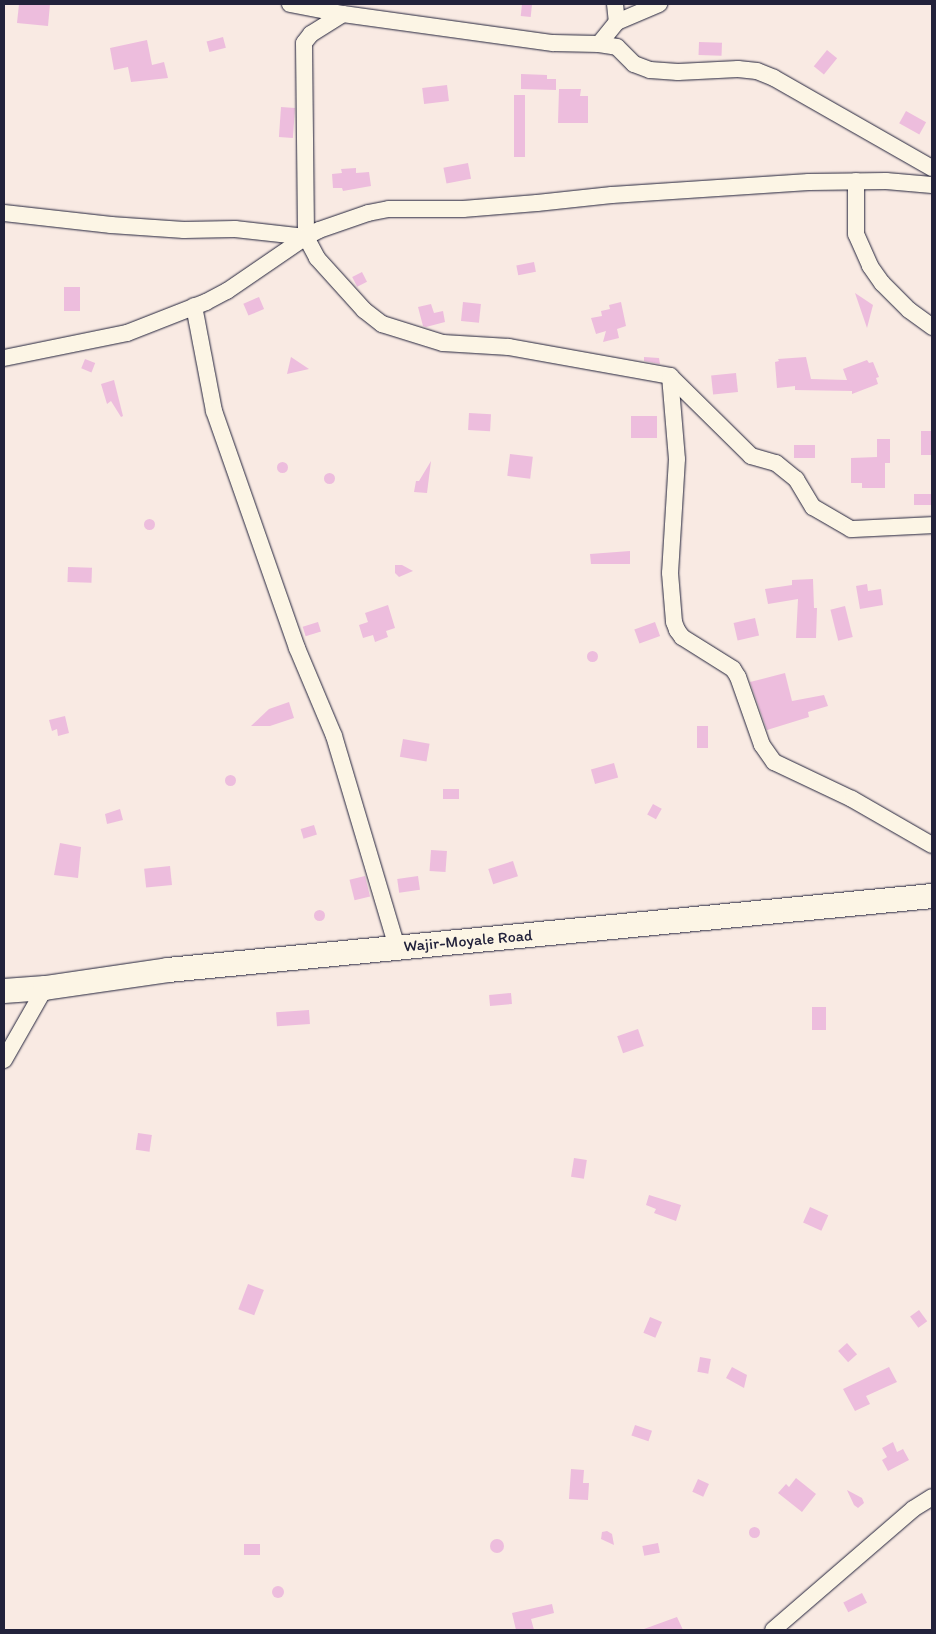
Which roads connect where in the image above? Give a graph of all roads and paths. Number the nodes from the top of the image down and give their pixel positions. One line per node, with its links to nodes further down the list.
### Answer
1 (290, 4): 4 (street)
2 (616, 4): 5 (street)
3 (659, 4): 5 (street)
4 (343, 14): 6 (street); 11 (street)
5 (618, 22): 6 (street)
6 (598, 44): 7 (street)
7 (932, 168)
8 (856, 181): 9 (street); 11 (street); 13 (street)
9 (932, 185)
10 (4, 213): 11 (street)
11 (306, 237): 12 (street); 15 (street)
12 (194, 306): 14 (street); 19 (street)
13 (932, 327)
14 (4, 358)
15 (670, 376): 16 (street); 17 (street)
16 (932, 525)
17 (932, 845)
18 (932, 896): 19 (main road, Wajir-Moyale Road)
19 (396, 947): 20 (main road, Wajir-Moyale Road)
20 (45, 988): 21 (main road, Wajir-Moyale Road); 22 (street)
21 (4, 991)
22 (4, 1060)
23 (932, 1498): 24 (street)
24 (773, 1630)

